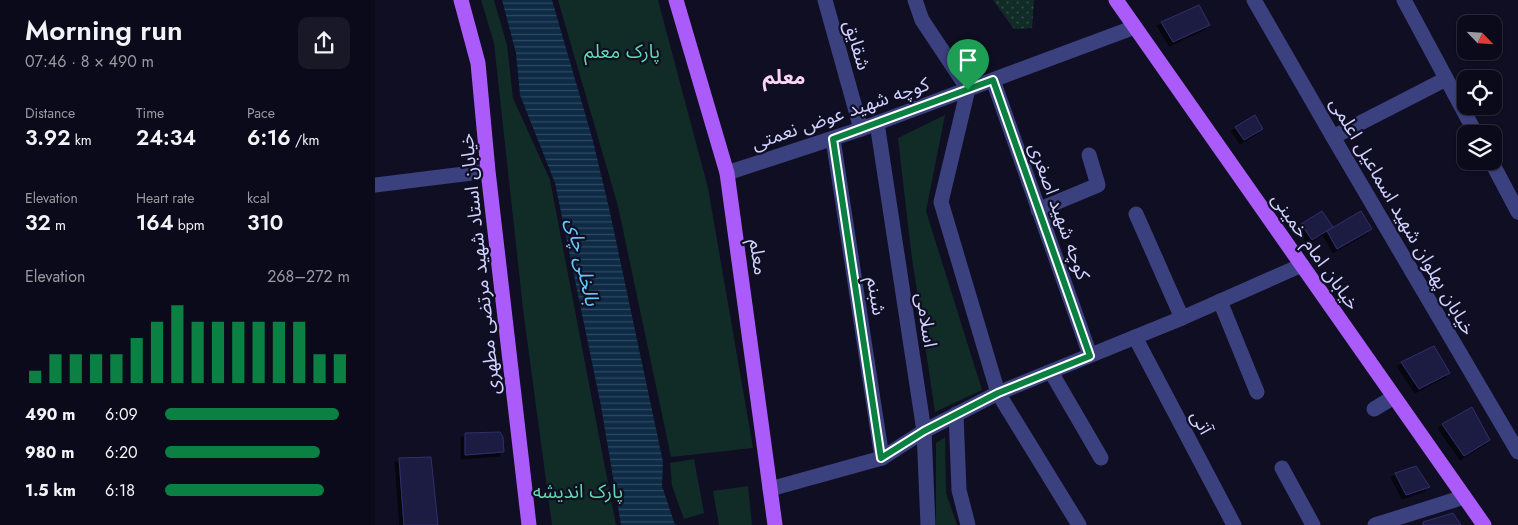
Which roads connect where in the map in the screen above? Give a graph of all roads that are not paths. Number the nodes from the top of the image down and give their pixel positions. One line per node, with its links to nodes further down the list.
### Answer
1 (461, 0): 19 (main road, خیابان استاد شهید مرتضی مطهری)
2 (676, 0): 20 (main road, معلم)
3 (825, 0): 14 (street, شقایق)
4 (915, 0): 11 (street)
5 (1116, 0): 8 (main road, خیابان امام خمینی)
6 (1254, 0): 15 (street, خیابان پهلوان شهید اسماعیل اعلمی)
7 (1404, 0): 9 (street)
8 (1135, 27): 10 (street, کوچه شهید عوض نعمتی); 25 (main road, خیابان امام خمینی)
9 (1446, 79): 13 (street); 15 (street)
10 (993, 80): 11 (street, کوچه شهید عوض نعمتی); 22 (street, کوچه شهید اصغری)
11 (968, 90): 12 (street, کوچه شهید عوض نعمتی); 32 (street)
12 (877, 122): 14 (street, کوچه شهید عوض نعمتی); 36 (street, اسلامی)
13 (1471, 125)
14 (861, 129): 16 (street, کوچه شهید عوض نعمتی)
15 (1333, 137): 37 (street, خیابان پهلوان شهید اسماعیل اعلمی)
16 (833, 139): 20 (street, کوچه شهید عوض نعمتی); 38 (street, شبنم)
17 (1089, 155): 22 (street)
18 (1496, 170): 23 (street)
19 (488, 171): 21 (street); 43 (main road, خیابان استاد شهید مرتضی مطهری)
20 (727, 174): 41 (main road, معلم)
21 (375, 186)
22 (1038, 210): 29 (street, کوچه شهید اصغری)
23 (1518, 212)
24 (1136, 214): 27 (street)
25 (1302, 266): 26 (street); 33 (main road, خیابان امام خمینی)
26 (1220, 301): 27 (street); 31 (street)
27 (1182, 318): 28 (street)
28 (1135, 337): 29 (street); 48 (street, آتی)
29 (1090, 356): 30 (street)
30 (1051, 372): 32 (street); 39 (street)
31 (1257, 392)
32 (998, 393): 35 (street); 47 (street)
33 (1394, 397): 34 (street); 42 (main road, خیابان امام خمینی)
34 (1374, 409)
35 (956, 414): 36 (street); 46 (street)
36 (924, 431): 38 (street); 45 (street, اسلامی)
37 (1518, 452)
38 (881, 458): 41 (street)
39 (1101, 458)
40 (1282, 468): 49 (street)
41 (770, 489): 44 (main road, معلم)
42 (1464, 496): 50 (street); 51 (main road, خیابان امام خمینی)
43 (529, 525)
44 (775, 525)
45 (928, 525)
46 (968, 525)
47 (1079, 525)
48 (1234, 525)
49 (1313, 525)
50 (1378, 525)
51 (1484, 525)

